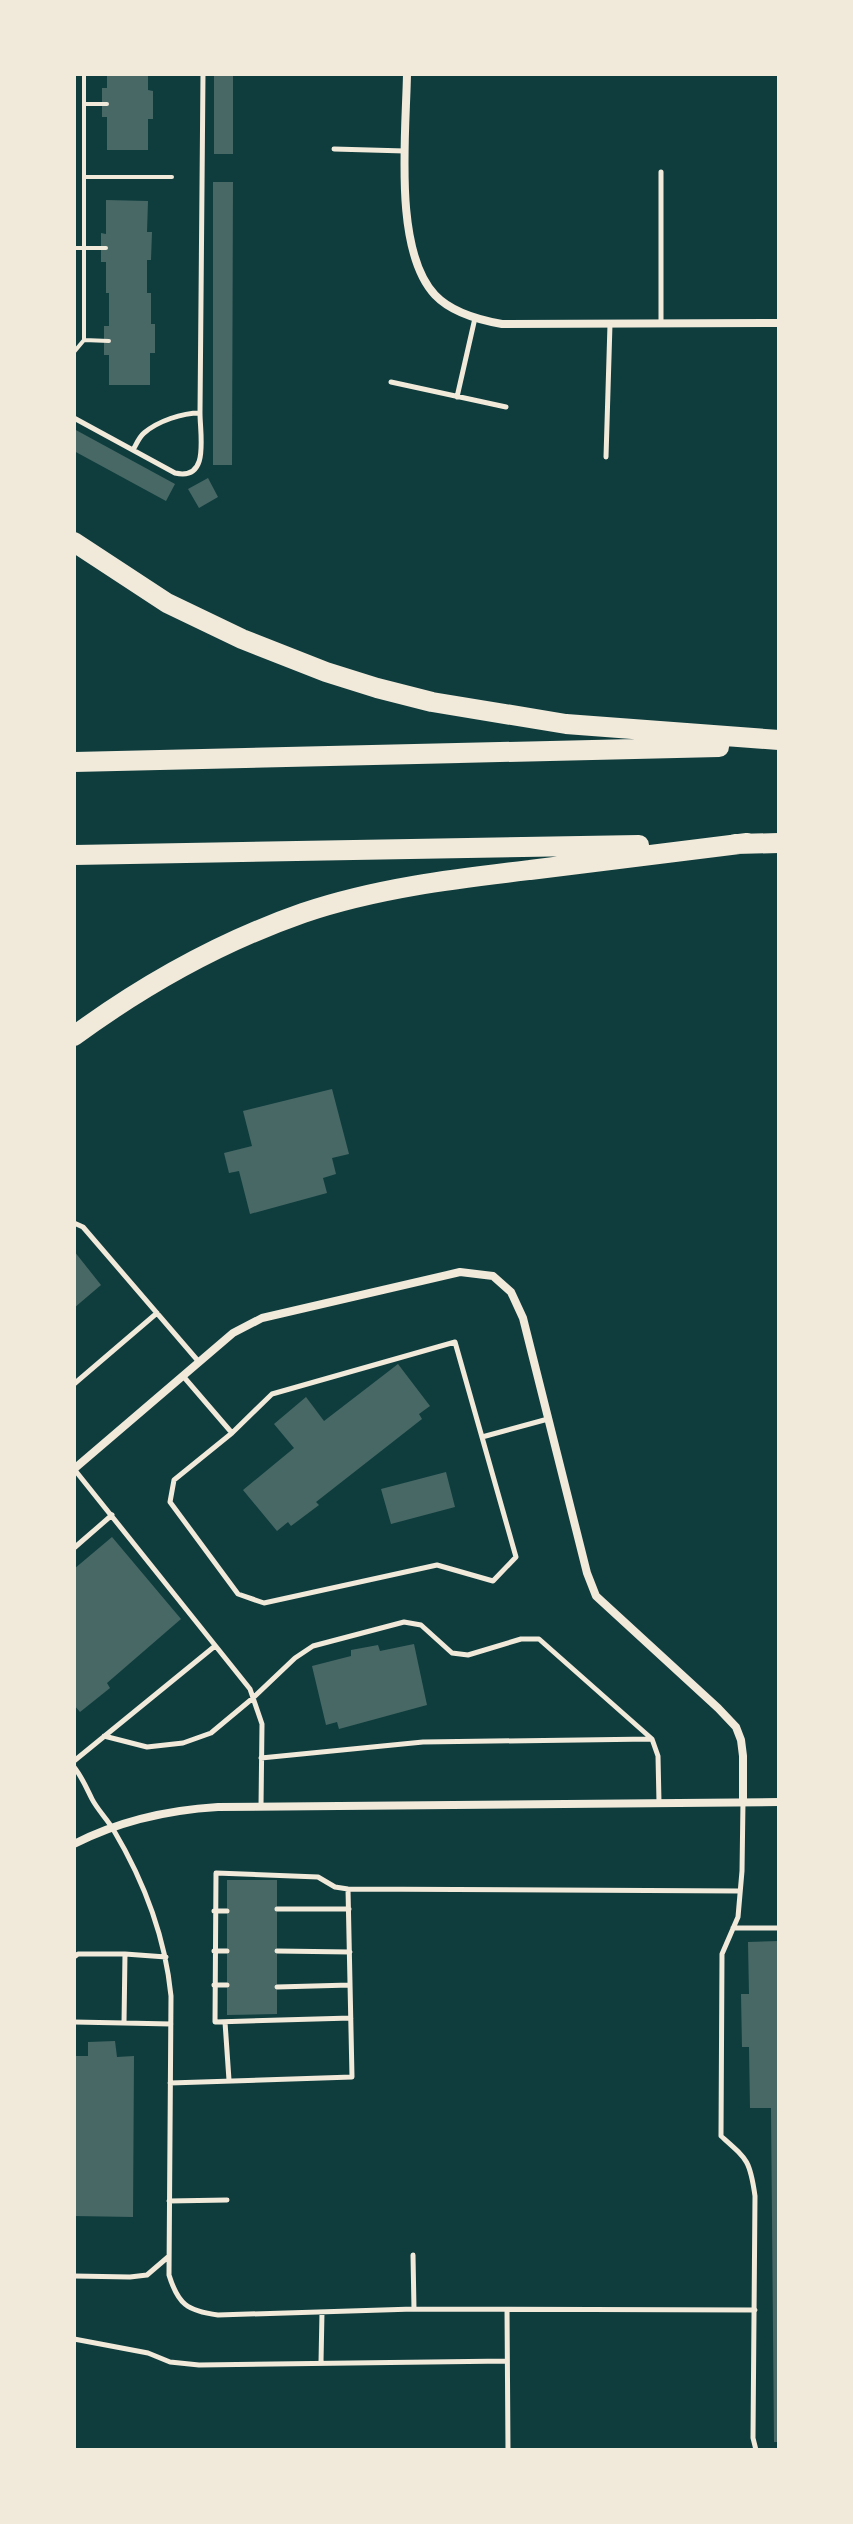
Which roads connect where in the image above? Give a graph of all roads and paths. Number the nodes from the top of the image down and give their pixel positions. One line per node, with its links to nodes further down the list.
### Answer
1 (84, 74): 4 (path)
2 (203, 74): 24 (lane)
3 (407, 74): 7 (street)
4 (85, 104): 5 (path); 9 (path)
5 (107, 104)
6 (334, 149): 7 (lane)
7 (406, 151): 14 (street)
8 (661, 172): 17 (lane)
9 (84, 177): 10 (path); 12 (path)
10 (172, 177)
11 (74, 248): 12 (path)
12 (84, 248): 13 (path); 18 (path)
13 (106, 248)
14 (475, 318): 16 (street); 22 (lane)
15 (779, 323): 17 (street)
16 (610, 324): 17 (street); 27 (lane)
17 (661, 324)
18 (84, 340): 19 (path); 20 (path)
19 (109, 341)
20 (74, 352)
21 (391, 382): 22 (lane)
22 (457, 397): 23 (lane)
23 (506, 407)
24 (200, 413): 26 (lane); 26 (lane)
25 (74, 418): 26 (lane)
26 (133, 450)
27 (606, 457)
28 (74, 542): 29 (highway)
29 (779, 743): 30 (highway)
30 (74, 762)
31 (747, 843): 32 (highway); 33 (highway); 34 (highway)
32 (779, 843)
33 (74, 855)
34 (74, 1036)
35 (74, 1223): 36 (lane)
36 (157, 1313): 37 (lane); 39 (lane)
37 (199, 1362): 38 (street); 40 (street)
38 (183, 1376): 41 (lane); 43 (street)
39 (74, 1384)
40 (548, 1419): 42 (lane); 52 (street)
41 (232, 1433): 42 (lane); 42 (lane)
42 (482, 1437)
43 (74, 1469): 44 (lane)
44 (112, 1515): 45 (lane); 46 (lane)
45 (74, 1548)
46 (215, 1646): 47 (lane); 48 (lane)
47 (253, 1698): 48 (lane); 49 (lane); 50 (lane)
48 (104, 1736): 51 (lane)
49 (652, 1739): 50 (lane); 54 (lane)
50 (261, 1758): 55 (lane)
51 (74, 1764): 56 (lane)
52 (743, 1802): 53 (street); 54 (street); 59 (lane)
53 (779, 1802)
54 (659, 1804): 55 (street)
55 (261, 1806): 56 (street)
56 (112, 1827): 57 (street); 72 (lane)
57 (74, 1844)
58 (348, 1889): 59 (lane); 61 (lane); 62 (lane)
59 (740, 1891): 64 (lane)
60 (277, 1909): 61 (lane)
61 (349, 1909): 69 (lane)
62 (214, 1911): 63 (lane); 66 (lane)
63 (227, 1911)
64 (733, 1928): 65 (lane); 91 (lane)
65 (779, 1928)
66 (214, 1951): 67 (lane); 73 (lane)
67 (227, 1951)
68 (277, 1951): 69 (lane)
69 (350, 1952): 75 (lane)
70 (125, 1954): 71 (lane); 72 (lane); 80 (lane)
71 (74, 1957)
72 (166, 1957): 81 (lane)
73 (214, 1985): 74 (lane); 79 (lane)
74 (227, 1985)
75 (350, 1985): 76 (lane); 77 (lane)
76 (277, 1987)
77 (351, 2018): 79 (lane); 82 (lane)
78 (74, 2022): 80 (lane)
79 (225, 2022): 82 (lane)
80 (124, 2023): 81 (lane)
81 (171, 2024): 83 (lane)
82 (229, 2080): 83 (lane)
83 (170, 2083): 85 (lane)
84 (227, 2200): 85 (lane)
85 (169, 2201): 87 (lane)
86 (413, 2255): 89 (lane)
87 (168, 2257): 88 (lane); 92 (lane)
88 (74, 2276)
89 (414, 2309): 90 (lane); 92 (lane)
90 (507, 2310): 91 (lane); 94 (lane)
91 (755, 2310): 97 (lane)
92 (322, 2312): 95 (lane)
93 (74, 2339): 95 (lane)
94 (507, 2361): 95 (lane); 96 (lane)
95 (321, 2362)
96 (508, 2450)
97 (756, 2450)

